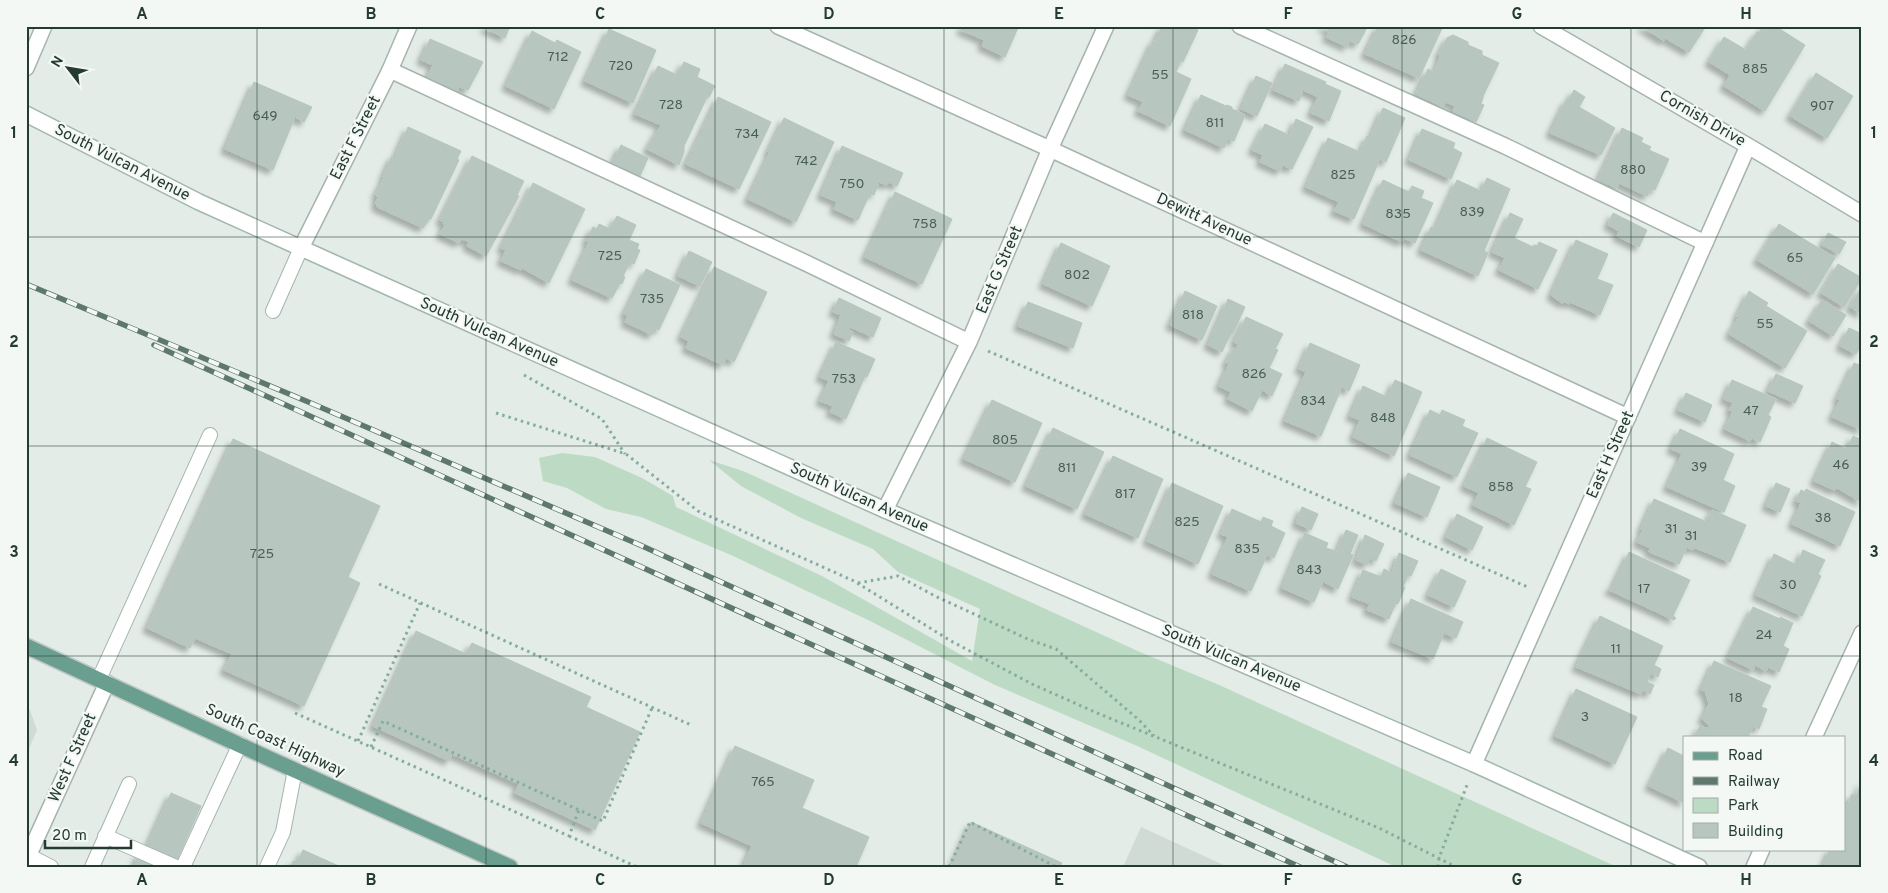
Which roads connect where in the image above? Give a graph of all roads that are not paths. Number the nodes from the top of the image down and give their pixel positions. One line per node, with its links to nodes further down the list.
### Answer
1 (44, 26): 7 (street)
2 (409, 26): 8 (street, East F Street)
3 (778, 26): 11 (street, Dewitt Avenue)
4 (1106, 26): 11 (street, East G Street)
5 (1240, 26): 13 (street)
6 (1541, 26): 10 (street, Cornish Drive)
7 (26, 68)
8 (390, 70): 14 (street, East F Street); 16 (street)
9 (26, 114): 14 (street, South Vulcan Avenue)
10 (1748, 146): 12 (street, Cornish Drive); 13 (street, East H Street)
11 (1050, 149): 16 (street, East G Street); 17 (street, Dewitt Avenue)
12 (1862, 214)
13 (1705, 243): 17 (street, East H Street)
14 (301, 248): 15 (lane); 19 (street, South Vulcan Avenue)
15 (273, 311)
16 (969, 342): 19 (street, East G Street)
17 (1628, 417): 25 (street, East H Street)
18 (210, 435): 22 (lane)
19 (885, 510): 25 (street, South Vulcan Avenue)
20 (1862, 633): 23 (street)
21 (26, 646): 22 (main road, South Coast Highway)
22 (103, 681): 24 (main road, South Coast Highway); 30 (street, West F Street)
23 (1814, 736)
24 (240, 744): 26 (main road, South Coast Highway); 34 (lane)
25 (1474, 764): 37 (street, South Vulcan Avenue)
26 (295, 770): 35 (lane); 36 (main road, South Coast Highway)
27 (129, 784): 28 (lane)
28 (105, 836): 32 (lane); 33 (lane)
29 (1762, 850): 38 (street)
30 (27, 857): 31 (lane)
31 (51, 867)
32 (92, 867)
33 (176, 867)
34 (183, 867)
35 (267, 867)
36 (510, 867)
37 (1699, 867)
38 (1754, 867)

